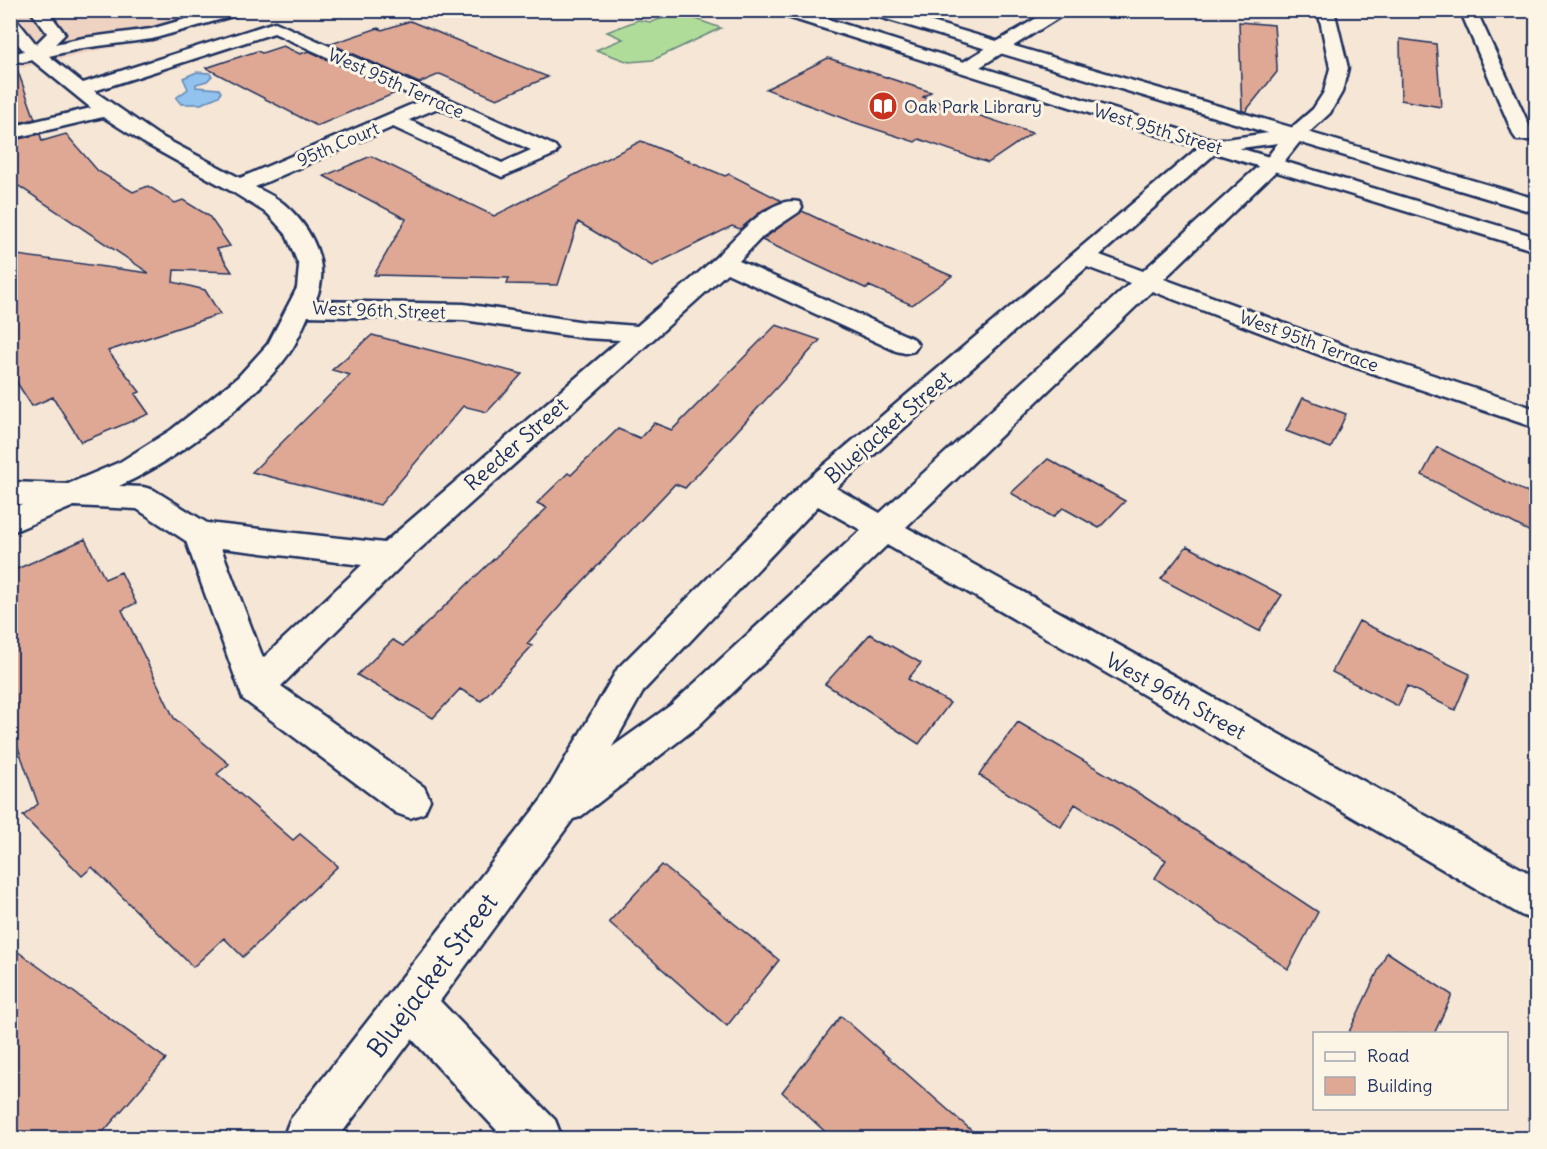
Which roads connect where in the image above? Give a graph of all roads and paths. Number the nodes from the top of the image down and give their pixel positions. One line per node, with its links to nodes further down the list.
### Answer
1 (38, 10): 12 (street)
2 (185, 10): 10 (street)
3 (237, 10): 10 (street)
4 (781, 10): 14 (street, West 95th Street)
5 (872, 10): 11 (street, West 95th Street)
6 (1064, 10): 11 (street)
7 (1326, 10): 20 (street, Bluejacket Street)
8 (1468, 10): 21 (street)
9 (10, 23): 12 (street, West 96th Street)
10 (83, 43): 12 (street)
11 (1000, 49): 14 (street); 20 (street, West 95th Street)
12 (35, 54): 13 (street); 15 (street, West 96th Street)
13 (10, 60)
14 (966, 69): 22 (street, West 95th Street)
15 (80, 90): 16 (street, West 95th Terrace); 17 (street, West 96th Street)
16 (437, 101): 18 (street, 95th Court); 18 (street, West 95th Terrace)
17 (106, 110): 19 (street); 24 (street, West 96th Street)
18 (393, 120): 24 (street, 95th Court)
19 (10, 133)
20 (1295, 135): 22 (street); 23 (street, Bluejacket Street); 25 (street, West 95th Street)
21 (1524, 136)
22 (1212, 146): 23 (street, West 95th Street); 28 (street, Bluejacket Street)
23 (1272, 164): 27 (street, West 95th Street); 30 (street, Bluejacket Street)
24 (239, 186): 31 (street, West 96th Street)
25 (1536, 206)
26 (791, 207): 29 (street)
27 (1536, 244)
28 (1083, 257): 30 (street, West 95th Terrace); 35 (street, Bluejacket Street)
29 (724, 263): 32 (street); 33 (street)
30 (1147, 281): 34 (street, West 95th Terrace); 39 (street, Bluejacket Street)
31 (300, 308): 32 (street, West 96th Street); 37 (street)
32 (641, 334): 41 (street, Reeder Street)
33 (904, 345)
34 (1536, 419)
35 (816, 490): 39 (street, West 96th Street); 44 (street, Bluejacket Street)
36 (10, 492): 37 (street)
37 (72, 495): 38 (street); 40 (street)
38 (10, 522)
39 (883, 529): 44 (street, Bluejacket Street); 45 (street, West 96th Street)
40 (200, 534): 41 (street); 42 (street)
41 (391, 555): 42 (street, Reeder Street)
42 (256, 688): 43 (street)
43 (411, 800)
44 (556, 812): 46 (street, Bluejacket Street)
45 (1536, 900)
46 (410, 1003): 47 (street, Bluejacket Street); 48 (street)
47 (308, 1138)
48 (537, 1138)

